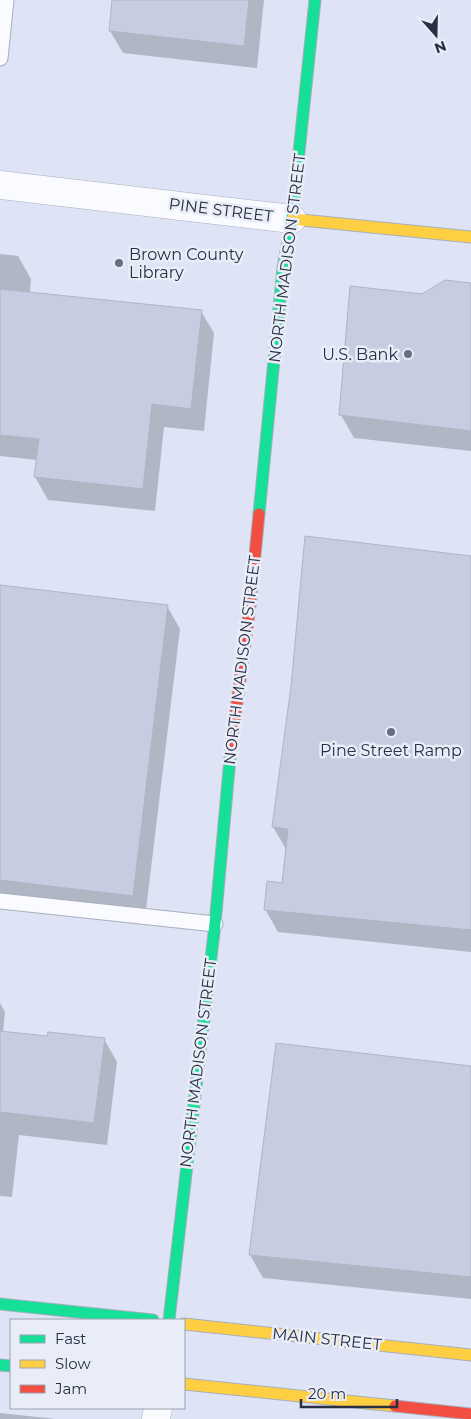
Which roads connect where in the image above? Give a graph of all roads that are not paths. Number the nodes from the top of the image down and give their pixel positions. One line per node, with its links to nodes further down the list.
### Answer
1 (6, 0): 3 (lane)
2 (315, 0): 5 (main road, NORTH MADISON STREET)
3 (0, 58)
4 (0, 185): 5 (street, PINE STREET)
5 (292, 218): 6 (main road, PINE STREET); 8 (main road, NORTH MADISON STREET)
6 (471, 237)
7 (0, 901): 8 (lane)
8 (215, 924): 11 (main road, NORTH MADISON STREET)
9 (0, 1304): 10 (main road)
10 (143, 1319)
11 (169, 1319)
12 (185, 1324): 13 (main road, MAIN STREET)
13 (471, 1355)
14 (185, 1384): 15 (main road)
15 (471, 1414)

